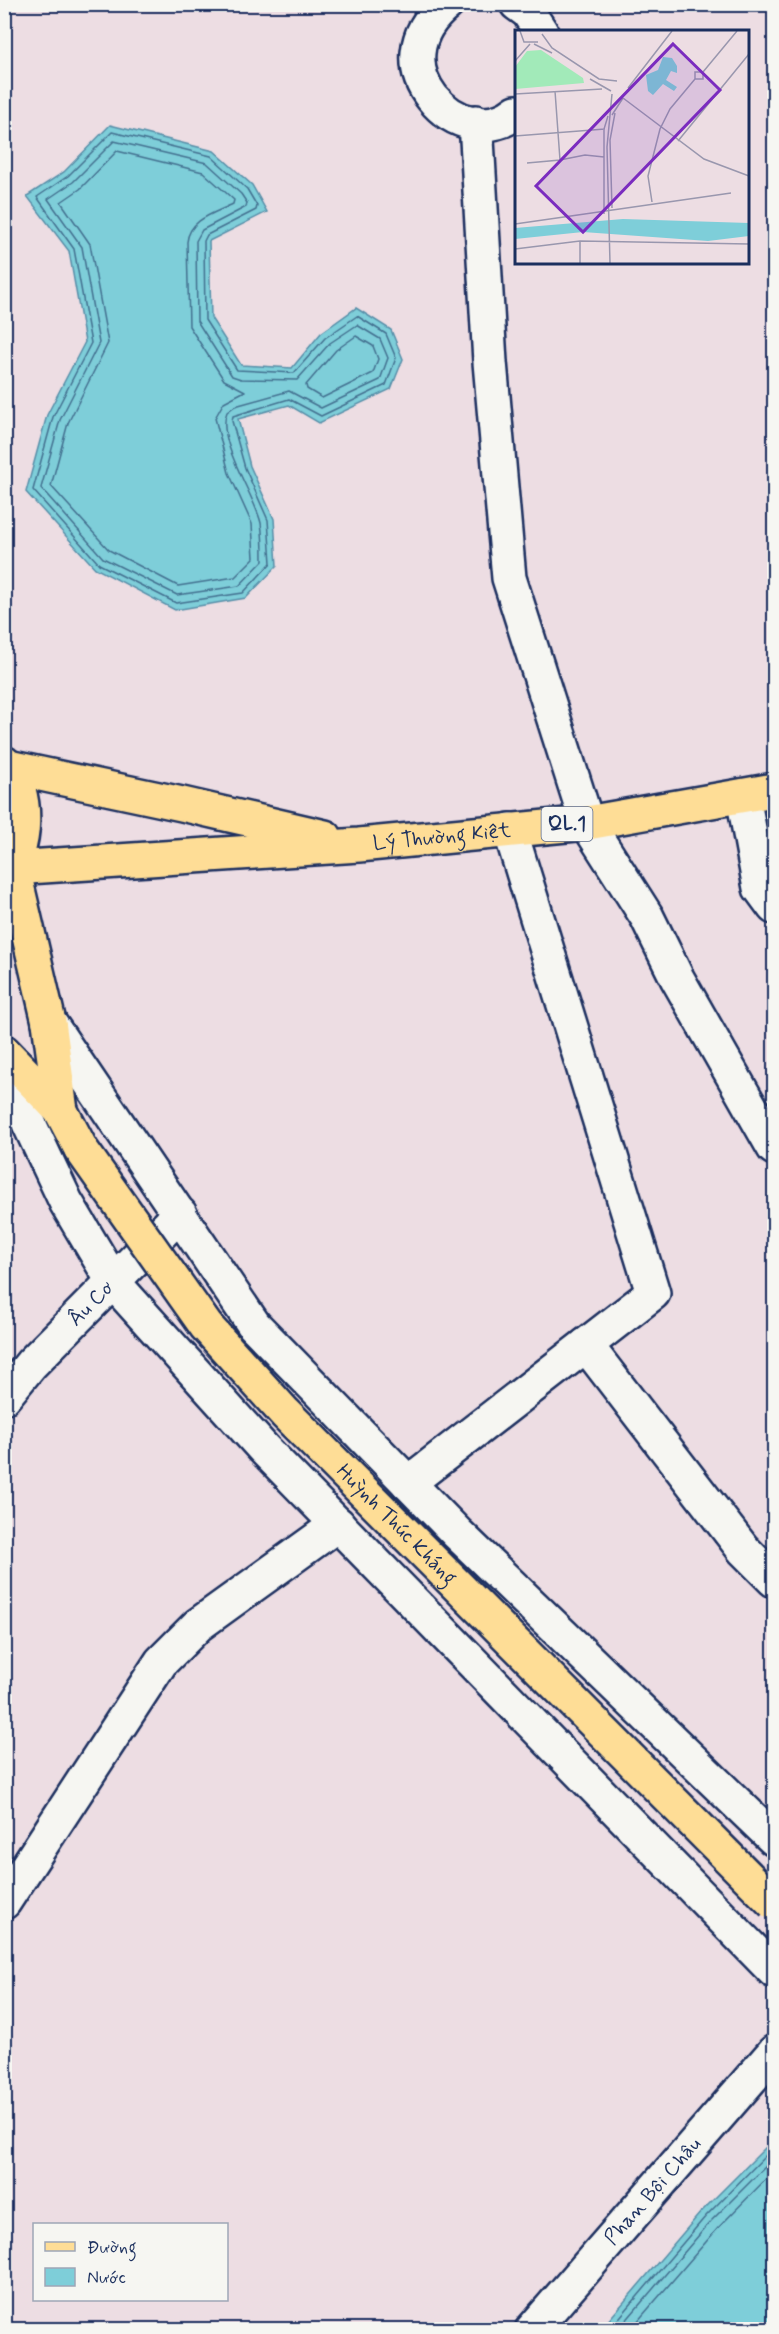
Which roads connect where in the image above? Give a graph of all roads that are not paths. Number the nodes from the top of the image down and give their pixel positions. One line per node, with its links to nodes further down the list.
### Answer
1 (447, 4): 5 (street)
2 (517, 4): 3 (street)
3 (540, 30)
4 (515, 112): 5 (street)
5 (476, 122): 8 (street)
6 (6, 765): 10 (main road, Lý Thường Kiệt / QL.1); 11 (main road, QL.1)
7 (759, 793): 8 (main road, Lý Thường Kiệt / QL.1); 12 (street)
8 (587, 823): 9 (main road, Lý Thường Kiệt / QL.1); 17 (street)
9 (510, 830): 10 (main road, Lý Thường Kiệt / QL.1); 20 (street)
10 (359, 845): 11 (main road, Lý Thường Kiệt / QL.1)
11 (9, 873): 13 (main road, Huỳnh Thúc Kháng)
12 (774, 907)
13 (49, 1022): 16 (main road, Huỳnh Thúc Kháng); 18 (street)
14 (4, 1052): 16 (main road, Huỳnh Thúc Kháng)
15 (4, 1061): 19 (street)
16 (61, 1111): 27 (main road, Huỳnh Thúc Kháng, bridge)
17 (774, 1148)
18 (180, 1214): 19 (street, Âu Cơ); 22 (street)
19 (114, 1283): 21 (street, Âu Cơ); 23 (street)
20 (586, 1345): 22 (street); 24 (street)
21 (4, 1396)
22 (408, 1483): 25 (street)
23 (338, 1524): 26 (street); 28 (street)
24 (774, 1580)
25 (774, 1839)
26 (4, 1902)
27 (774, 1903)
28 (774, 1971)
29 (774, 2052): 30 (street, Phan Bội Châu)
30 (532, 2330)

